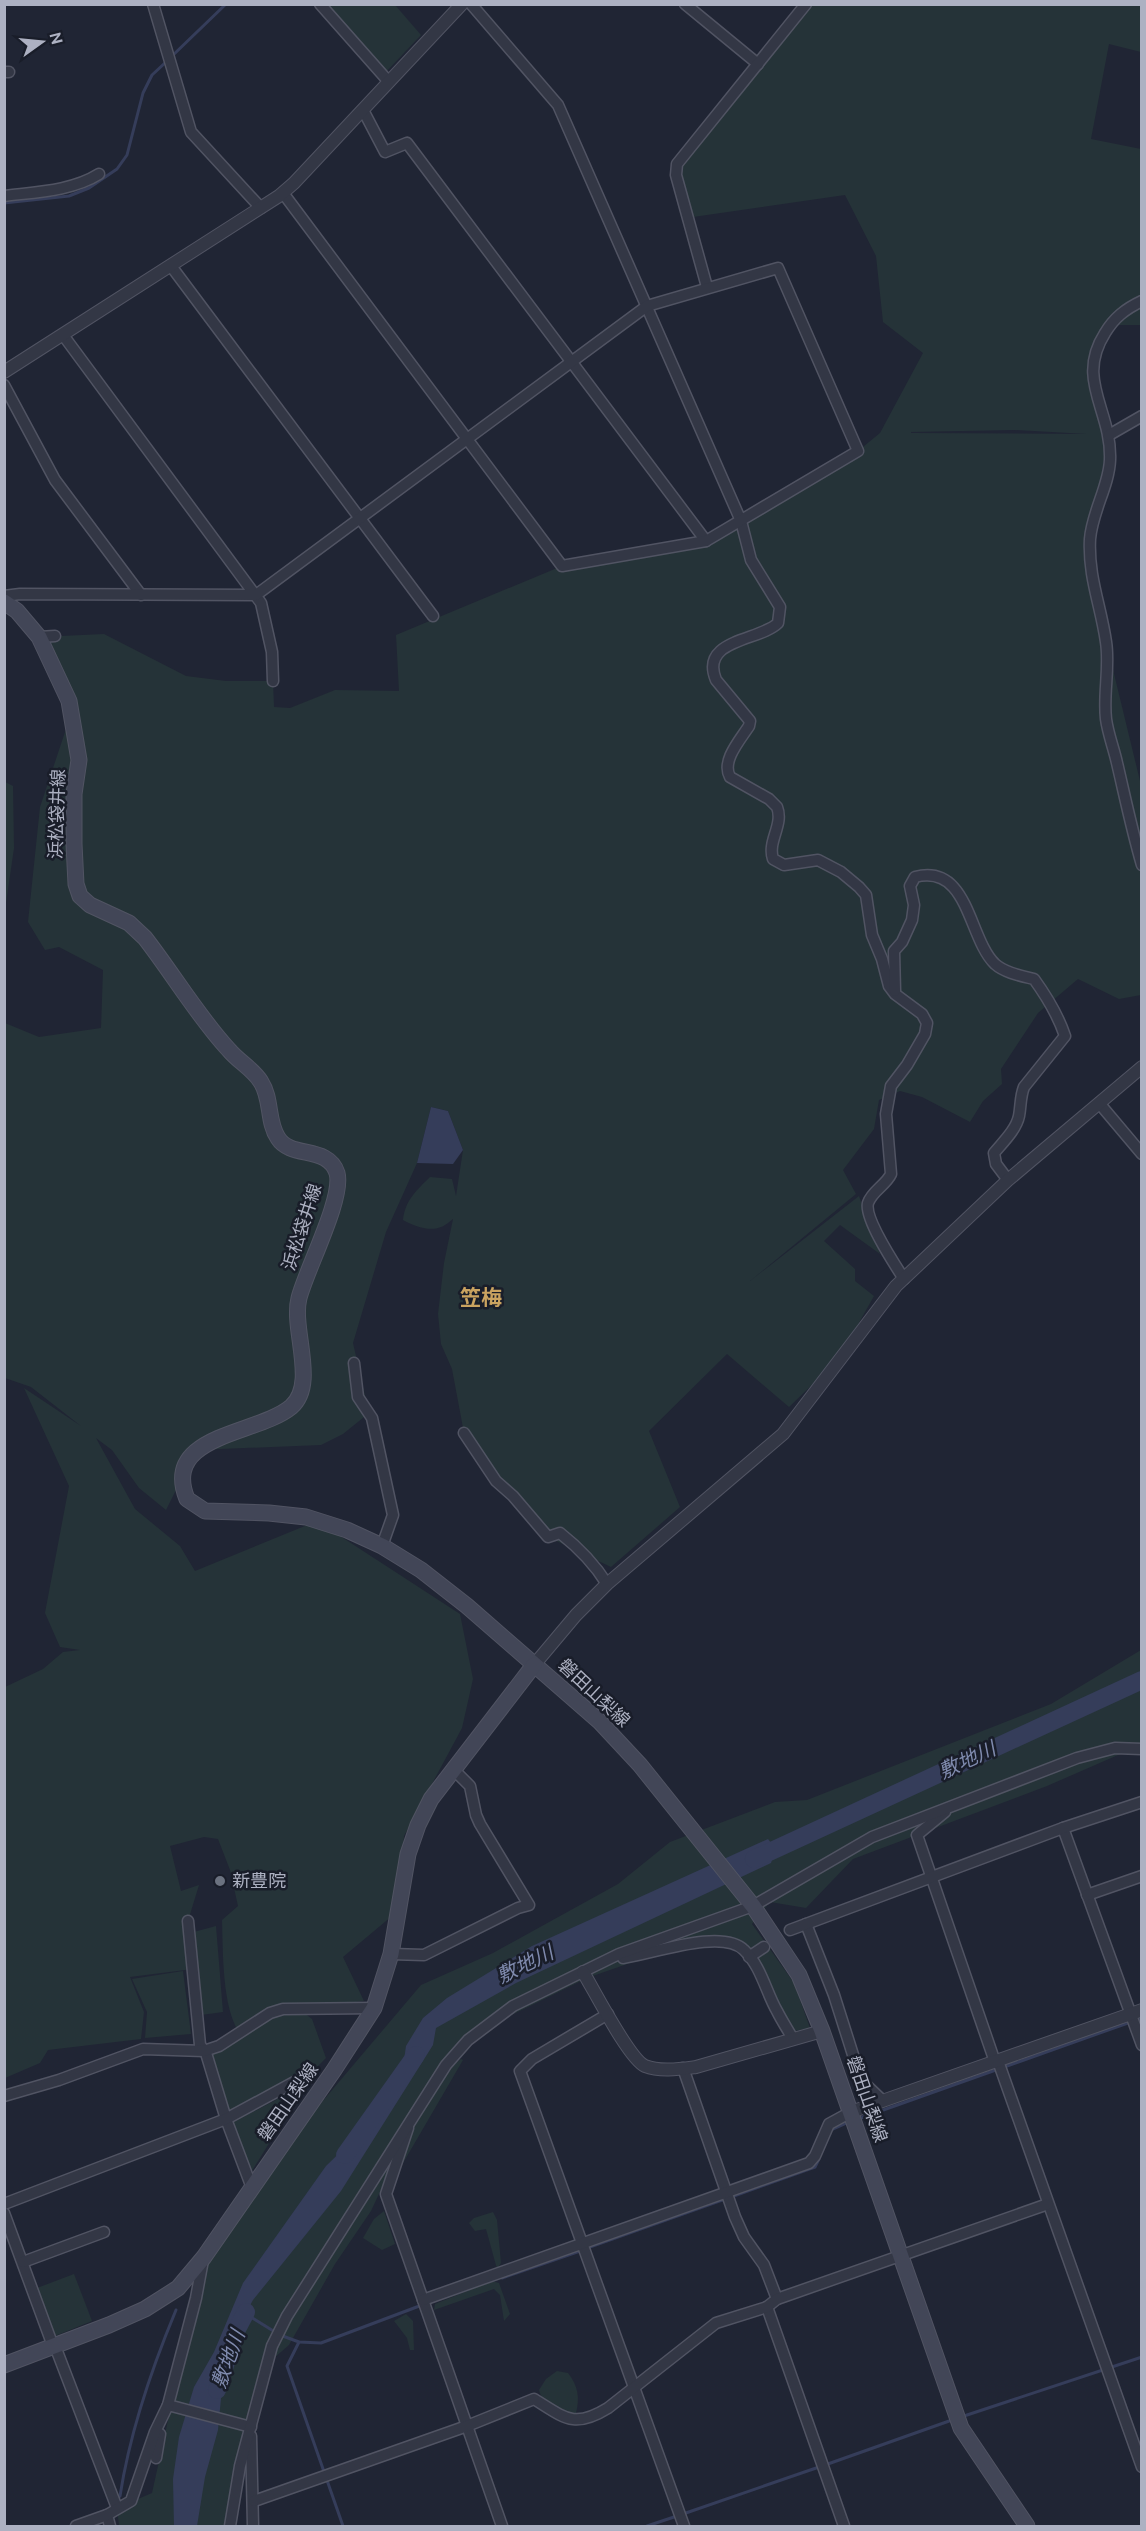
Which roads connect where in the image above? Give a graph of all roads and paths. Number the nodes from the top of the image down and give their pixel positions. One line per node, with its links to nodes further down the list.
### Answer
1 (153, 4): 13 (street)
2 (320, 4): 8 (street)
3 (462, 4): 8 (street)
4 (471, 4): 17 (street)
5 (685, 4): 7 (street)
6 (806, 4): 7 (street)
7 (758, 64): 15 (street)
8 (389, 82): 9 (street)
9 (363, 110): 11 (street); 19 (street)
10 (99, 174): 12 (street)
11 (283, 193): 13 (street); 24 (street)
12 (4, 196)
13 (261, 208): 14 (street)
14 (171, 266): 18 (street); 25 (street)
15 (707, 287): 17 (street); 26 (street)
16 (1142, 301): 23 (street)
17 (647, 306): 19 (street); 26 (street)
18 (63, 335): 20 (street); 29 (street)
19 (571, 362): 24 (street); 27 (street)
20 (4, 372)
21 (4, 385): 28 (street)
22 (1142, 416): 23 (street)
23 (1109, 435): 36 (street)
24 (468, 439): 25 (street); 27 (street)
25 (360, 518): 29 (street); 32 (street)
26 (741, 521): 27 (street); 37 (street)
27 (706, 541)
28 (141, 595): 29 (street); 30 (street)
29 (256, 595): 35 (street)
30 (4, 596)
31 (4, 602): 34 (main road, 浜松袋井線)
32 (433, 616)
33 (55, 636): 34 (street)
34 (39, 637): 45 (main road, 浜松袋井線)
35 (273, 681)
36 (1142, 865)
37 (895, 994): 41 (street); 42 (street)
38 (1142, 1067): 39 (street)
39 (1099, 1103): 40 (street); 41 (street)
40 (1142, 1154)
41 (1008, 1180): 42 (street)
42 (904, 1279): 46 (street)
43 (354, 1363): 45 (street)
44 (464, 1433): 46 (street)
45 (382, 1545): 47 (main road, 浜松袋井線)
46 (607, 1584): 47 (street)
47 (534, 1665): 49 (main road, 磐田山梨線); 56 (main road, 磐田山梨線)
48 (1142, 1749): 51 (street)
49 (454, 1770): 61 (main road, 磐田山梨線); 61 (street)
50 (1142, 1802): 52 (street)
51 (952, 1806): 54 (street); 56 (street)
52 (1063, 1828): 54 (street); 55 (street)
53 (1142, 1876): 55 (street)
54 (932, 1877): 58 (street); 72 (street)
55 (1087, 1895): 66 (street)
56 (751, 1903): 63 (street); 68 (main road, 磐田山梨線)
57 (188, 1921): 71 (street)
58 (806, 1924): 59 (street); 76 (street)
59 (790, 1930)
60 (764, 1947): 62 (street)
61 (391, 1954): 65 (main road, 磐田山梨線)
62 (749, 1956): 63 (street); 69 (street)
63 (608, 1960): 64 (street)
64 (583, 1972): 67 (street); 79 (street)
65 (374, 2008): 71 (street); 80 (main road, 磐田山梨線)
66 (1136, 2012): 70 (street); 72 (street)
67 (608, 2014): 73 (street); 86 (street)
68 (822, 2031): 69 (street); 77 (main road, 磐田山梨線)
69 (793, 2039): 73 (street)
70 (1142, 2045)
71 (204, 2051): 75 (street); 78 (street)
72 (997, 2061): 76 (street); 83 (street)
73 (683, 2068): 81 (street)
74 (298, 2080): 78 (street)
75 (4, 2096)
76 (883, 2101): 77 (street)
77 (851, 2112): 81 (street); 87 (main road, 磐田山梨線)
78 (226, 2119): 80 (street); 82 (street)
79 (408, 2125): 90 (street); 98 (street)
80 (252, 2188): 88 (main road, 磐田山梨線)
81 (727, 2192): 86 (street); 91 (street)
82 (4, 2204)
83 (1048, 2204): 87 (street); 101 (street)
84 (4, 2213): 89 (street)
85 (104, 2232): 89 (street)
86 (581, 2244): 90 (street); 95 (street)
87 (900, 2254): 91 (street); 112 (main road, 磐田山梨線)
88 (204, 2257): 93 (main road, 磐田山梨線); 96 (street)
89 (22, 2262): 93 (street)
90 (423, 2300): 99 (street)
91 (777, 2300): 92 (street)
92 (767, 2307): 95 (street); 111 (street)
93 (54, 2346): 94 (main road, 磐田山梨線); 103 (street)
94 (4, 2365)
95 (632, 2388): 99 (street); 110 (street)
96 (171, 2406): 97 (street); 98 (street)
97 (163, 2416): 100 (street); 103 (street)
98 (247, 2426): 102 (street); 107 (street)
99 (467, 2426): 102 (street); 109 (street)
100 (156, 2458)
101 (1142, 2467)
102 (254, 2501): 108 (street)
103 (117, 2508): 104 (street)
104 (107, 2515): 105 (street); 106 (street)
105 (76, 2526)
106 (110, 2526)
107 (230, 2526)
108 (253, 2526)
109 (502, 2526)
110 (684, 2526)
111 (844, 2526)
112 (1027, 2526)

